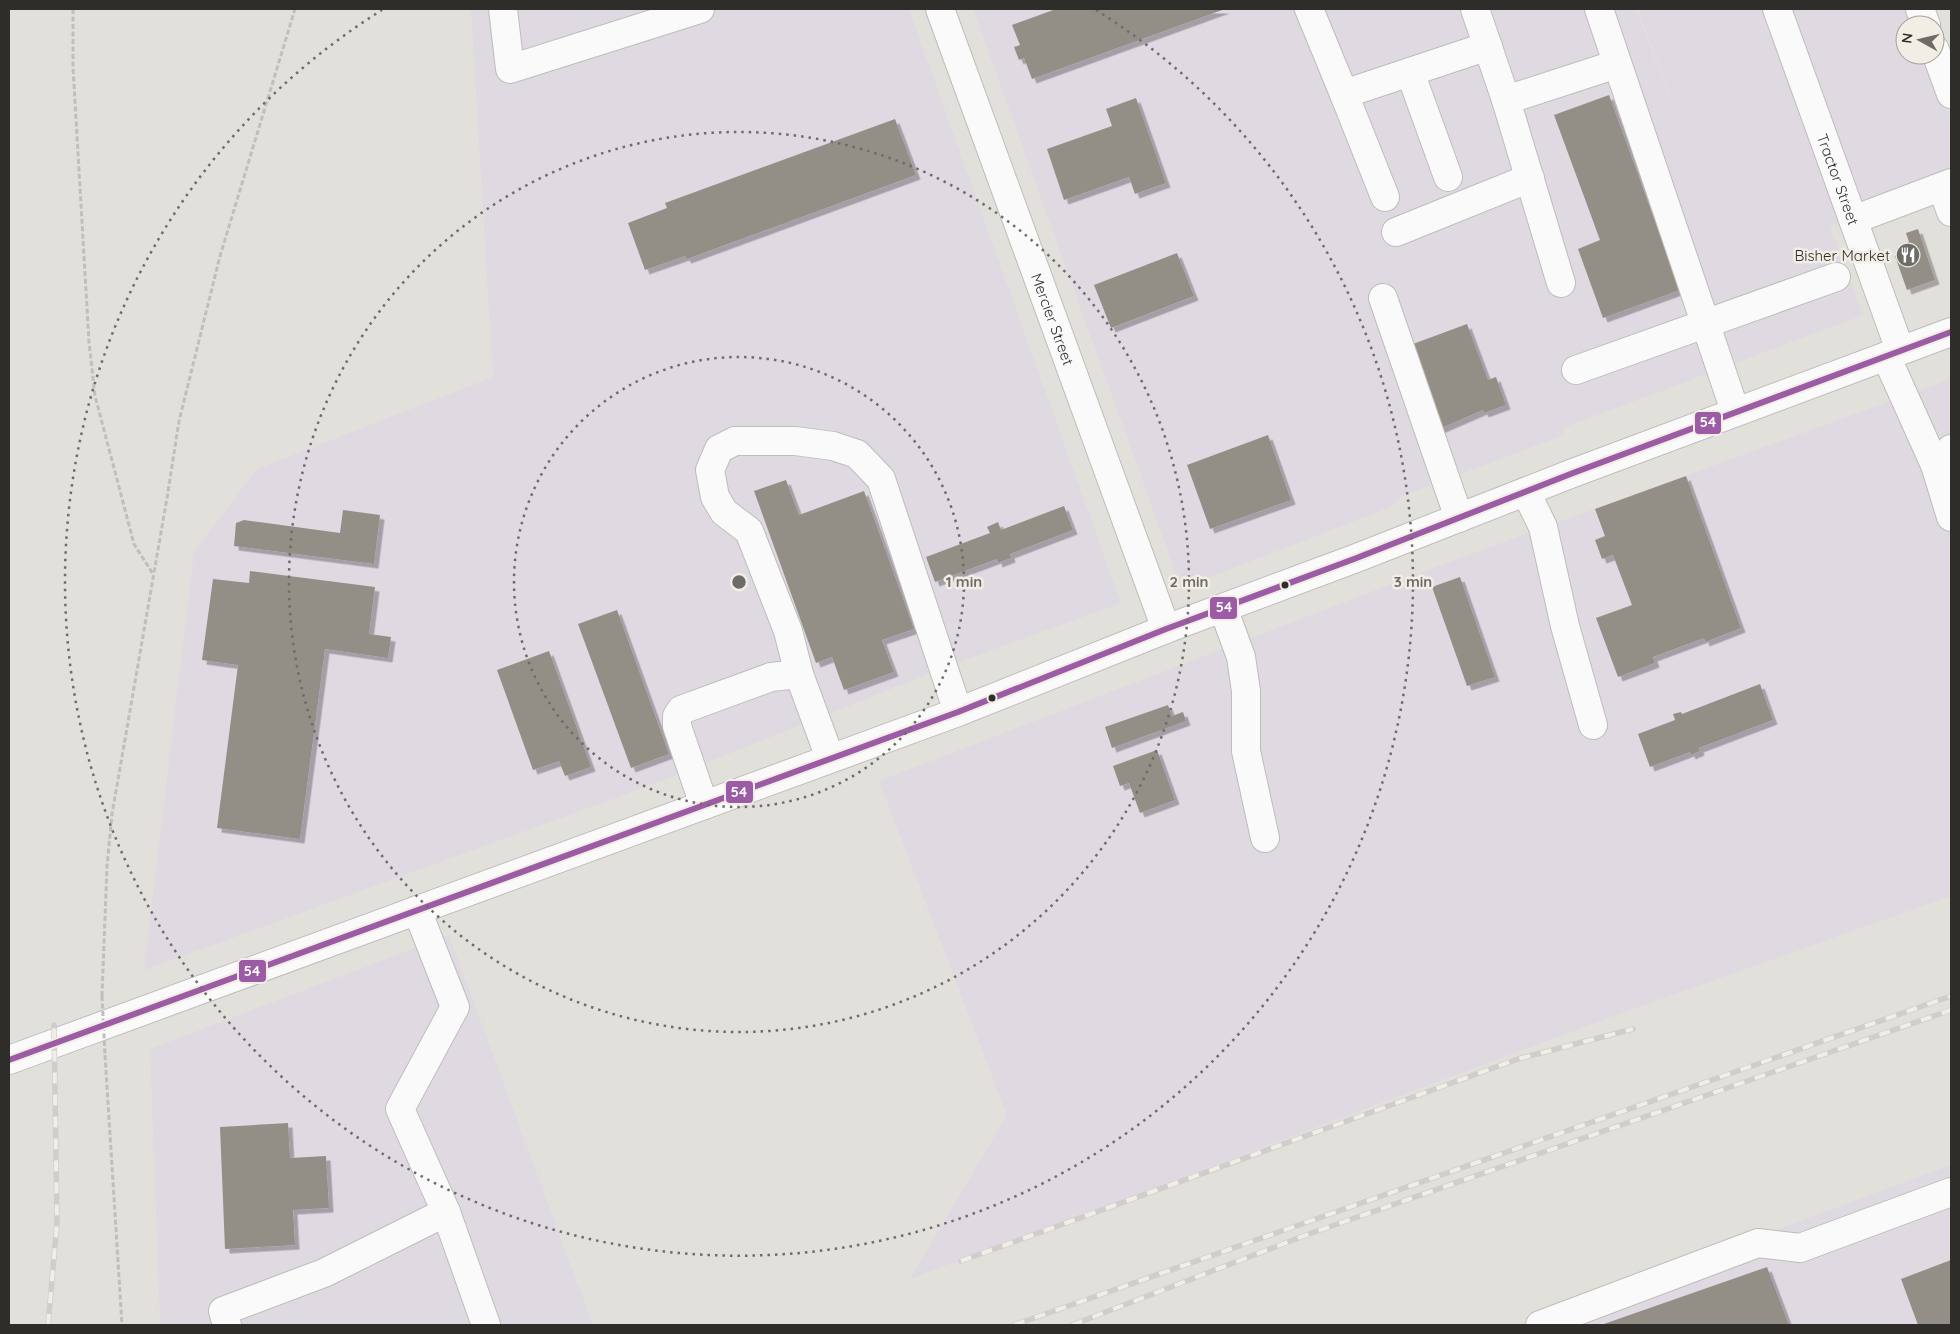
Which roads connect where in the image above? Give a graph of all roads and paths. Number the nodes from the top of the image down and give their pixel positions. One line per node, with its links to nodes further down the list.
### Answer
1 (73, 9): 36 (path)
2 (295, 9): 36 (path)
3 (503, 9): 4 (main road)
4 (700, 9)
5 (940, 9): 38 (main road, Mercier Street)
6 (1309, 9): 14 (main road)
7 (1476, 9): 10 (main road)
8 (1598, 9): 11 (main road)
9 (1777, 9): 22 (main road, Tractor Street)
10 (1488, 46): 13 (main road); 16 (main road)
11 (1617, 64): 16 (main road); 27 (main road)
12 (1941, 65): 15 (main road)
13 (1410, 72): 14 (main road); 17 (main road)
14 (1344, 94): 20 (main road)
15 (1951, 94)
16 (1506, 100): 18 (main road)
17 (1448, 178)
18 (1530, 178): 23 (main road); 25 (main road)
19 (1947, 185): 21 (main road); 22 (main road)
20 (1385, 198)
21 (1951, 212)
22 (1853, 220): 29 (main road, Tractor Street)
23 (1396, 232)
24 (1836, 276): 27 (main road)
25 (1561, 283)
26 (1383, 298): 35 (main road)
27 (1706, 325): 30 (main road); 31 (main road)
28 (1951, 332): 29 (main road)
29 (1893, 353): 31 (main road); 32 (main road, Tractor Street)
30 (1576, 370)
31 (1735, 412): 33 (main road)
32 (1943, 457): 34 (main road, Tractor Street)
33 (1526, 492): 35 (main road); 41 (main road)
34 (1951, 516)
35 (1459, 518): 37 (main road)
36 (154, 575): 49 (path, bridge)
37 (1222, 608): 38 (main road); 44 (main road)
38 (1166, 629): 40 (main road)
39 (799, 674): 40 (main road); 42 (main road); 43 (main road)
40 (958, 712): 42 (main road)
41 (1593, 725)
42 (830, 758): 43 (main road)
43 (704, 805): 45 (main road)
44 (1265, 838)
45 (417, 910): 46 (main road); 48 (main road)
46 (9, 1060)
47 (1951, 1192): 52 (main road)
48 (446, 1212): 50 (main road); 51 (main road)
49 (122, 1325)
50 (227, 1325)
51 (486, 1325)
52 (1540, 1325)

